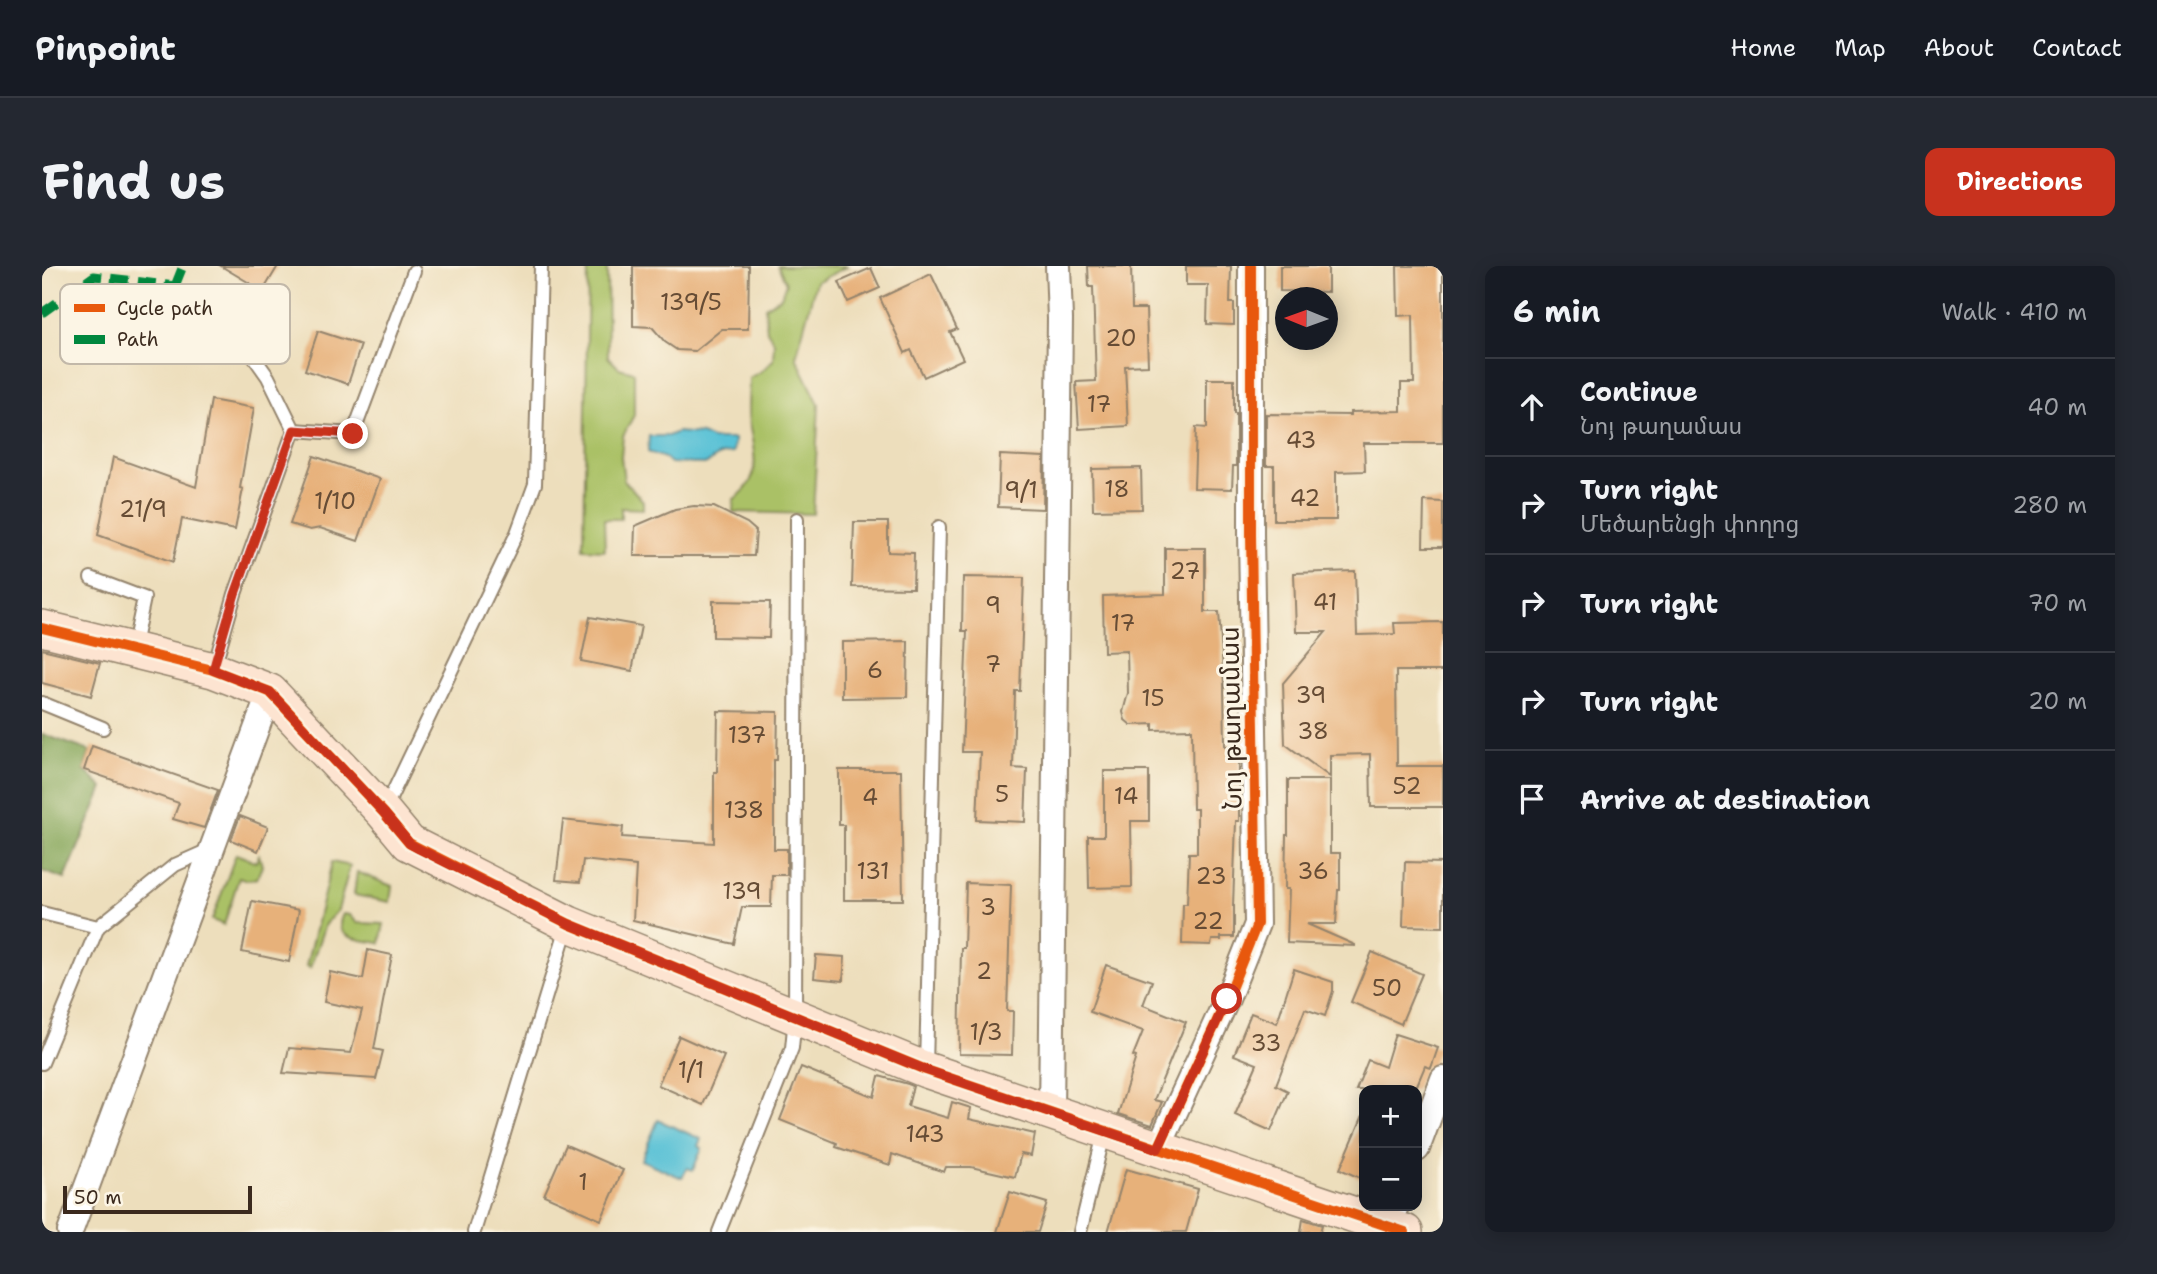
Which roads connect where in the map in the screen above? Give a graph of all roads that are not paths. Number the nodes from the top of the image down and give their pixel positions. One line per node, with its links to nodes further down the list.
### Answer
1 (541, 266): 16 (lane)
2 (1058, 266): 25 (street)
3 (1251, 266): 28 (street, Նոյ թաղամաս)
4 (414, 271): 6 (lane)
5 (259, 364): 6 (lane)
6 (294, 430): 12 (lane)
7 (797, 519): 21 (lane)
8 (939, 527): 23 (lane)
9 (91, 578): 11 (lane)
10 (42, 628): 11 (street)
11 (133, 650): 12 (street)
12 (213, 670): 13 (street)
13 (270, 692): 16 (street); 17 (street)
14 (42, 703): 15 (lane)
15 (103, 728)
16 (384, 813): 19 (street)
17 (211, 849): 20 (lane); 30 (street)
18 (42, 913): 20 (lane)
19 (569, 924): 21 (street); 31 (lane)
20 (98, 927): 22 (lane)
21 (795, 1017): 23 (street); 32 (lane)
22 (44, 1055)
23 (926, 1070): 25 (street)
24 (1443, 1079): 27 (street)
25 (1051, 1114): 26 (street)
26 (1105, 1132): 28 (street); 33 (lane)
27 (1417, 1148)
28 (1158, 1149): 29 (street)
29 (1396, 1221)
30 (70, 1232)
31 (474, 1232)
32 (719, 1232)
33 (1080, 1232)

